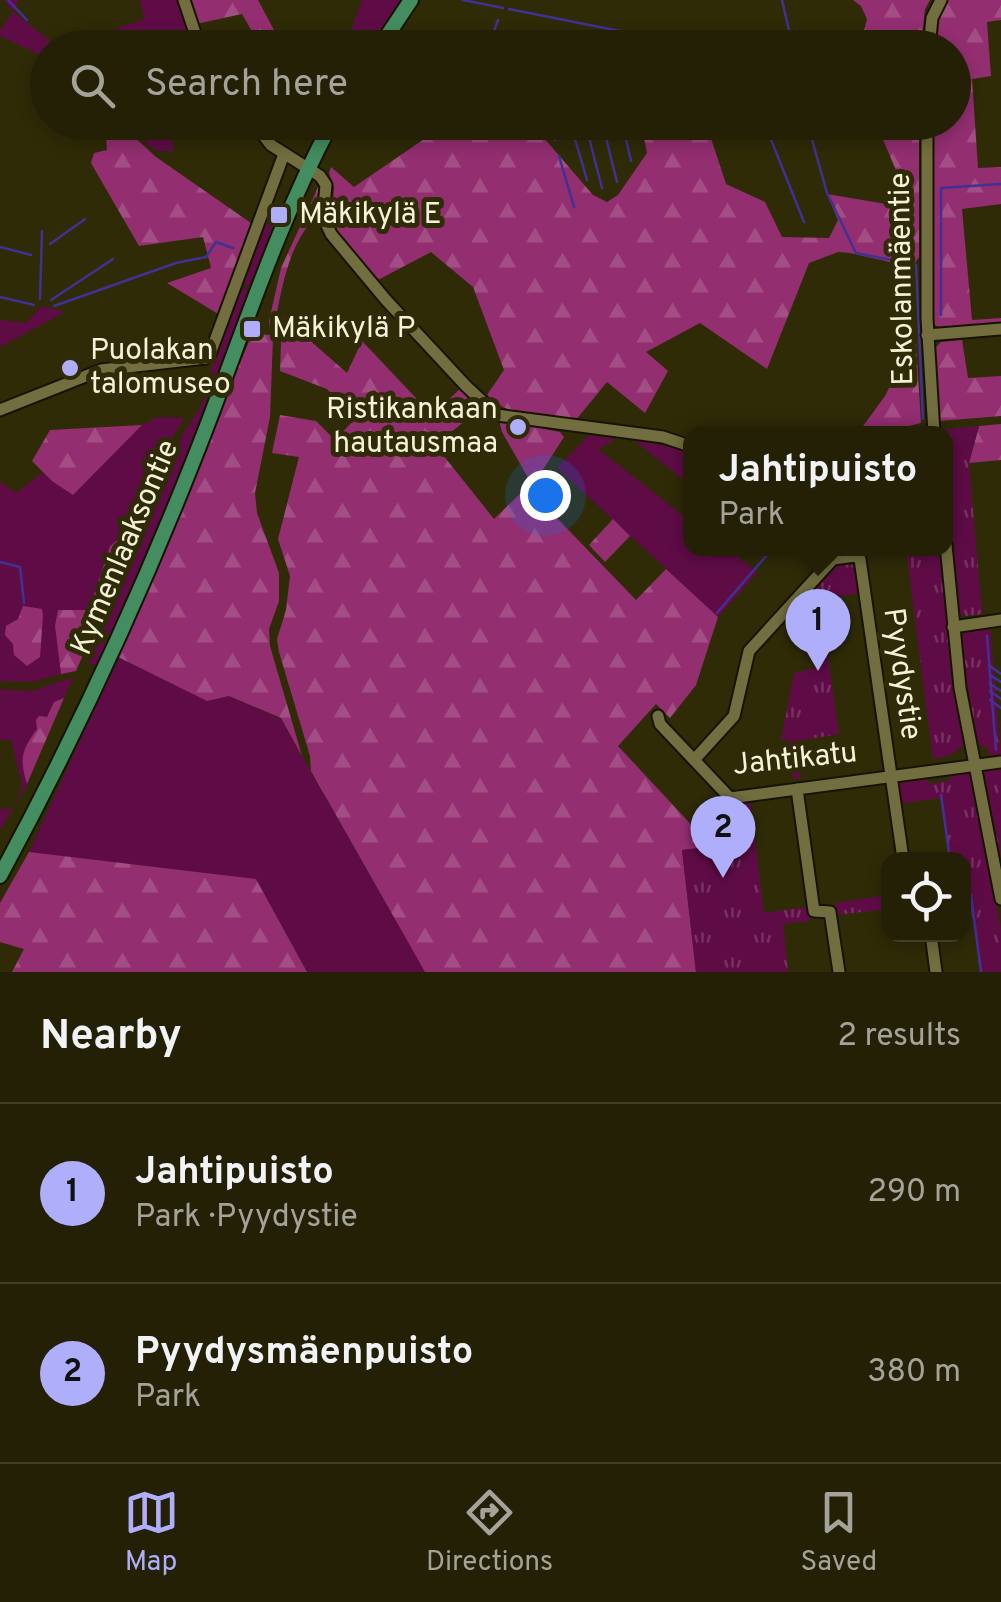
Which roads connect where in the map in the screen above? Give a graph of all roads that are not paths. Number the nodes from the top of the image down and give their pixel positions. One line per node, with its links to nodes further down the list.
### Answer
1 (184, 0): 4 (street)
2 (411, 0): 5 (main road)
3 (941, 0): 6 (street)
4 (194, 30)
5 (390, 30)
6 (931, 30)
7 (267, 140): 10 (street)
8 (322, 140): 11 (main road, Kymenlaaksontie)
9 (927, 140): 13 (street, Eskolanmäentie)
10 (284, 154): 11 (street); 14 (street)
11 (307, 169): 16 (street); 29 (main road, Kymenlaaksontie)
12 (1001, 330): 13 (street)
13 (927, 335): 15 (street, Eskolanmäentie)
14 (0, 410)
15 (933, 426)
16 (683, 444)
17 (845, 556): 23 (street, Pyydystie)
18 (853, 556): 26 (street, Pyydystie)
19 (947, 556): 21 (street)
20 (1001, 620): 21 (street)
21 (954, 627): 25 (street)
22 (658, 716): 23 (street, Jahtikatu)
23 (694, 760): 27 (street, Jahtikatu)
24 (1001, 762): 25 (street, Jahtikatu)
25 (974, 764): 26 (street, Jahtikatu); 30 (street)
26 (891, 776): 27 (street, Jahtikatu); 28 (street)
27 (797, 789): 32 (street)
28 (902, 852)
29 (0, 876)
30 (1001, 899)
31 (932, 942): 33 (street)
32 (839, 972)
33 (936, 972)

